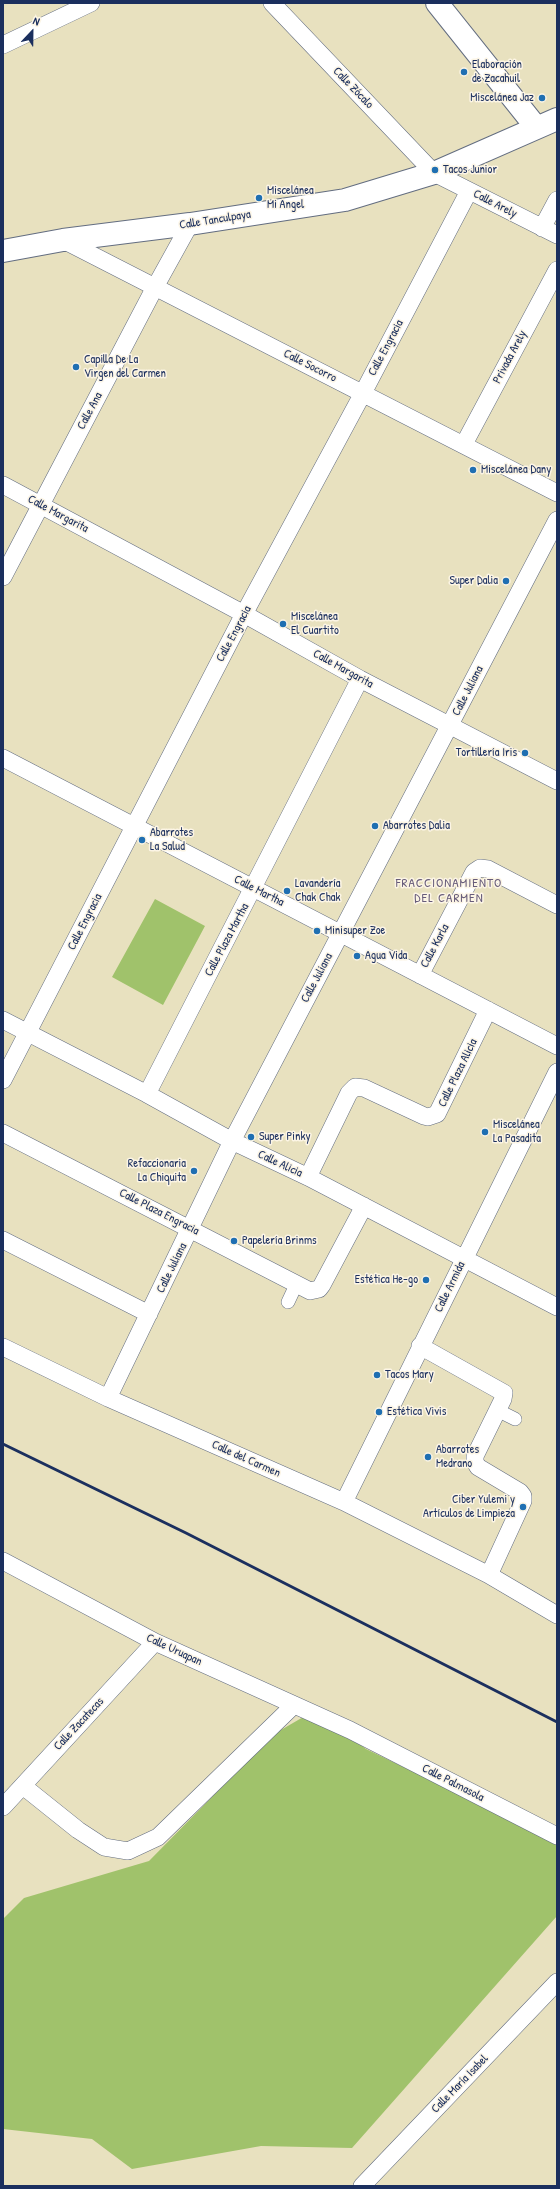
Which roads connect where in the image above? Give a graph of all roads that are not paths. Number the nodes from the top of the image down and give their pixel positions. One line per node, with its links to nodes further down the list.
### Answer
1 (91, 3): 4 (street)
2 (272, 3): 7 (street, Calle Zócalo)
3 (437, 3): 6 (street)
4 (3, 45)
5 (557, 119): 6 (street, Calle Tanculpaya)
6 (536, 127): 7 (street, Calle Tanculpaya)
7 (434, 173): 8 (street, Calle Arely); 10 (street, Calle Tanculpaya)
8 (469, 191): 11 (street, Calle Arely); 16 (street, Calle Engracia)
9 (557, 200): 11 (street)
10 (190, 224): 12 (street, Calle Tanculpaya); 15 (street, Calle Ana)
11 (550, 231)
12 (63, 240): 13 (street, Calle Tanculpaya); 15 (street, Calle Socorro)
13 (3, 251)
14 (557, 270): 17 (street, Privada Arely)
15 (154, 289): 16 (street, Calle Socorro); 20 (street, Calle Ana)
16 (363, 393): 17 (street, Calle Socorro); 23 (street, Calle Engracia)
17 (464, 444): 19 (street, Calle Socorro)
18 (3, 486): 20 (street, Calle Margarita)
19 (557, 493)
20 (42, 504): 22 (street, Calle Ana); 23 (street, Calle Margarita)
21 (557, 520): 25 (street, Calle Juliana)
22 (3, 577)
23 (244, 614): 24 (street, Calle Margarita); 28 (street, Calle Engracia)
24 (360, 679): 25 (street, Calle Margarita); 29 (street, Calle Plaza Martha)
25 (450, 726): 27 (street, Calle Margarita); 31 (street, Calle Juliana)
26 (3, 758): 28 (street, Calle Martha)
27 (557, 781)
28 (134, 826): 29 (street, Calle Martha); 35 (street, Calle Engracia)
29 (254, 888): 31 (street, Calle Martha); 39 (street, Calle Plaza Martha)
30 (557, 905): 32 (street, Calle Karla)
31 (340, 933): 32 (street, Calle Martha); 41 (street, Calle Juliana)
32 (420, 975): 33 (street, Calle Martha)
33 (488, 1010): 36 (street, Calle Martha); 42 (street, Calle Plaza Alicia)
34 (3, 1020): 35 (street, Calle Alicia)
35 (28, 1034): 38 (street, Calle Engracia); 39 (street, Calle Alicia)
36 (557, 1046)
37 (557, 1072): 46 (street, Calle Armida)
38 (3, 1080)
39 (147, 1094): 41 (street, Calle Alicia)
40 (3, 1133): 44 (street, Calle Plaza Engracia)
41 (232, 1141): 42 (street, Calle Alicia); 44 (street, Calle Juliana)
42 (308, 1177): 43 (street, Calle Alicia)
43 (364, 1206): 46 (street, Calle Alicia); 47 (street, Calle Plaza Engracia)
44 (191, 1228): 47 (street, Calle Plaza Engracia); 50 (street, Calle Juliana)
45 (3, 1240): 50 (street)
46 (464, 1259): 49 (street, Calle Alicia); 51 (street, Calle Armida)
47 (296, 1285): 48 (street)
48 (288, 1302)
49 (557, 1307)
50 (149, 1314): 53 (street, Calle Juliana)
51 (420, 1346): 54 (street); 56 (street, Calle Armida)
52 (3, 1347): 53 (street, Calle del Carmen)
53 (108, 1398): 56 (street, Calle del Carmen)
54 (498, 1410): 55 (street); 58 (street)
55 (515, 1419)
56 (344, 1502): 58 (street, Calle del Carmen)
57 (3, 1561): 60 (street, Calle Uruapan)
58 (488, 1575): 59 (street, Calle del Carmen)
59 (557, 1615)
60 (155, 1642): 61 (street, Calle Uruapan); 63 (street, Calle Zacatecas)
61 (294, 1705): 62 (street, Calle Uruapan); 63 (street)
62 (350, 1730): 65 (street, Calle Palmasola)
63 (22, 1786): 64 (street, Calle Zacatecas)
64 (3, 1807)
65 (557, 1836)
66 (557, 1982): 67 (street, Calle María Isabel)
67 (362, 2186)

